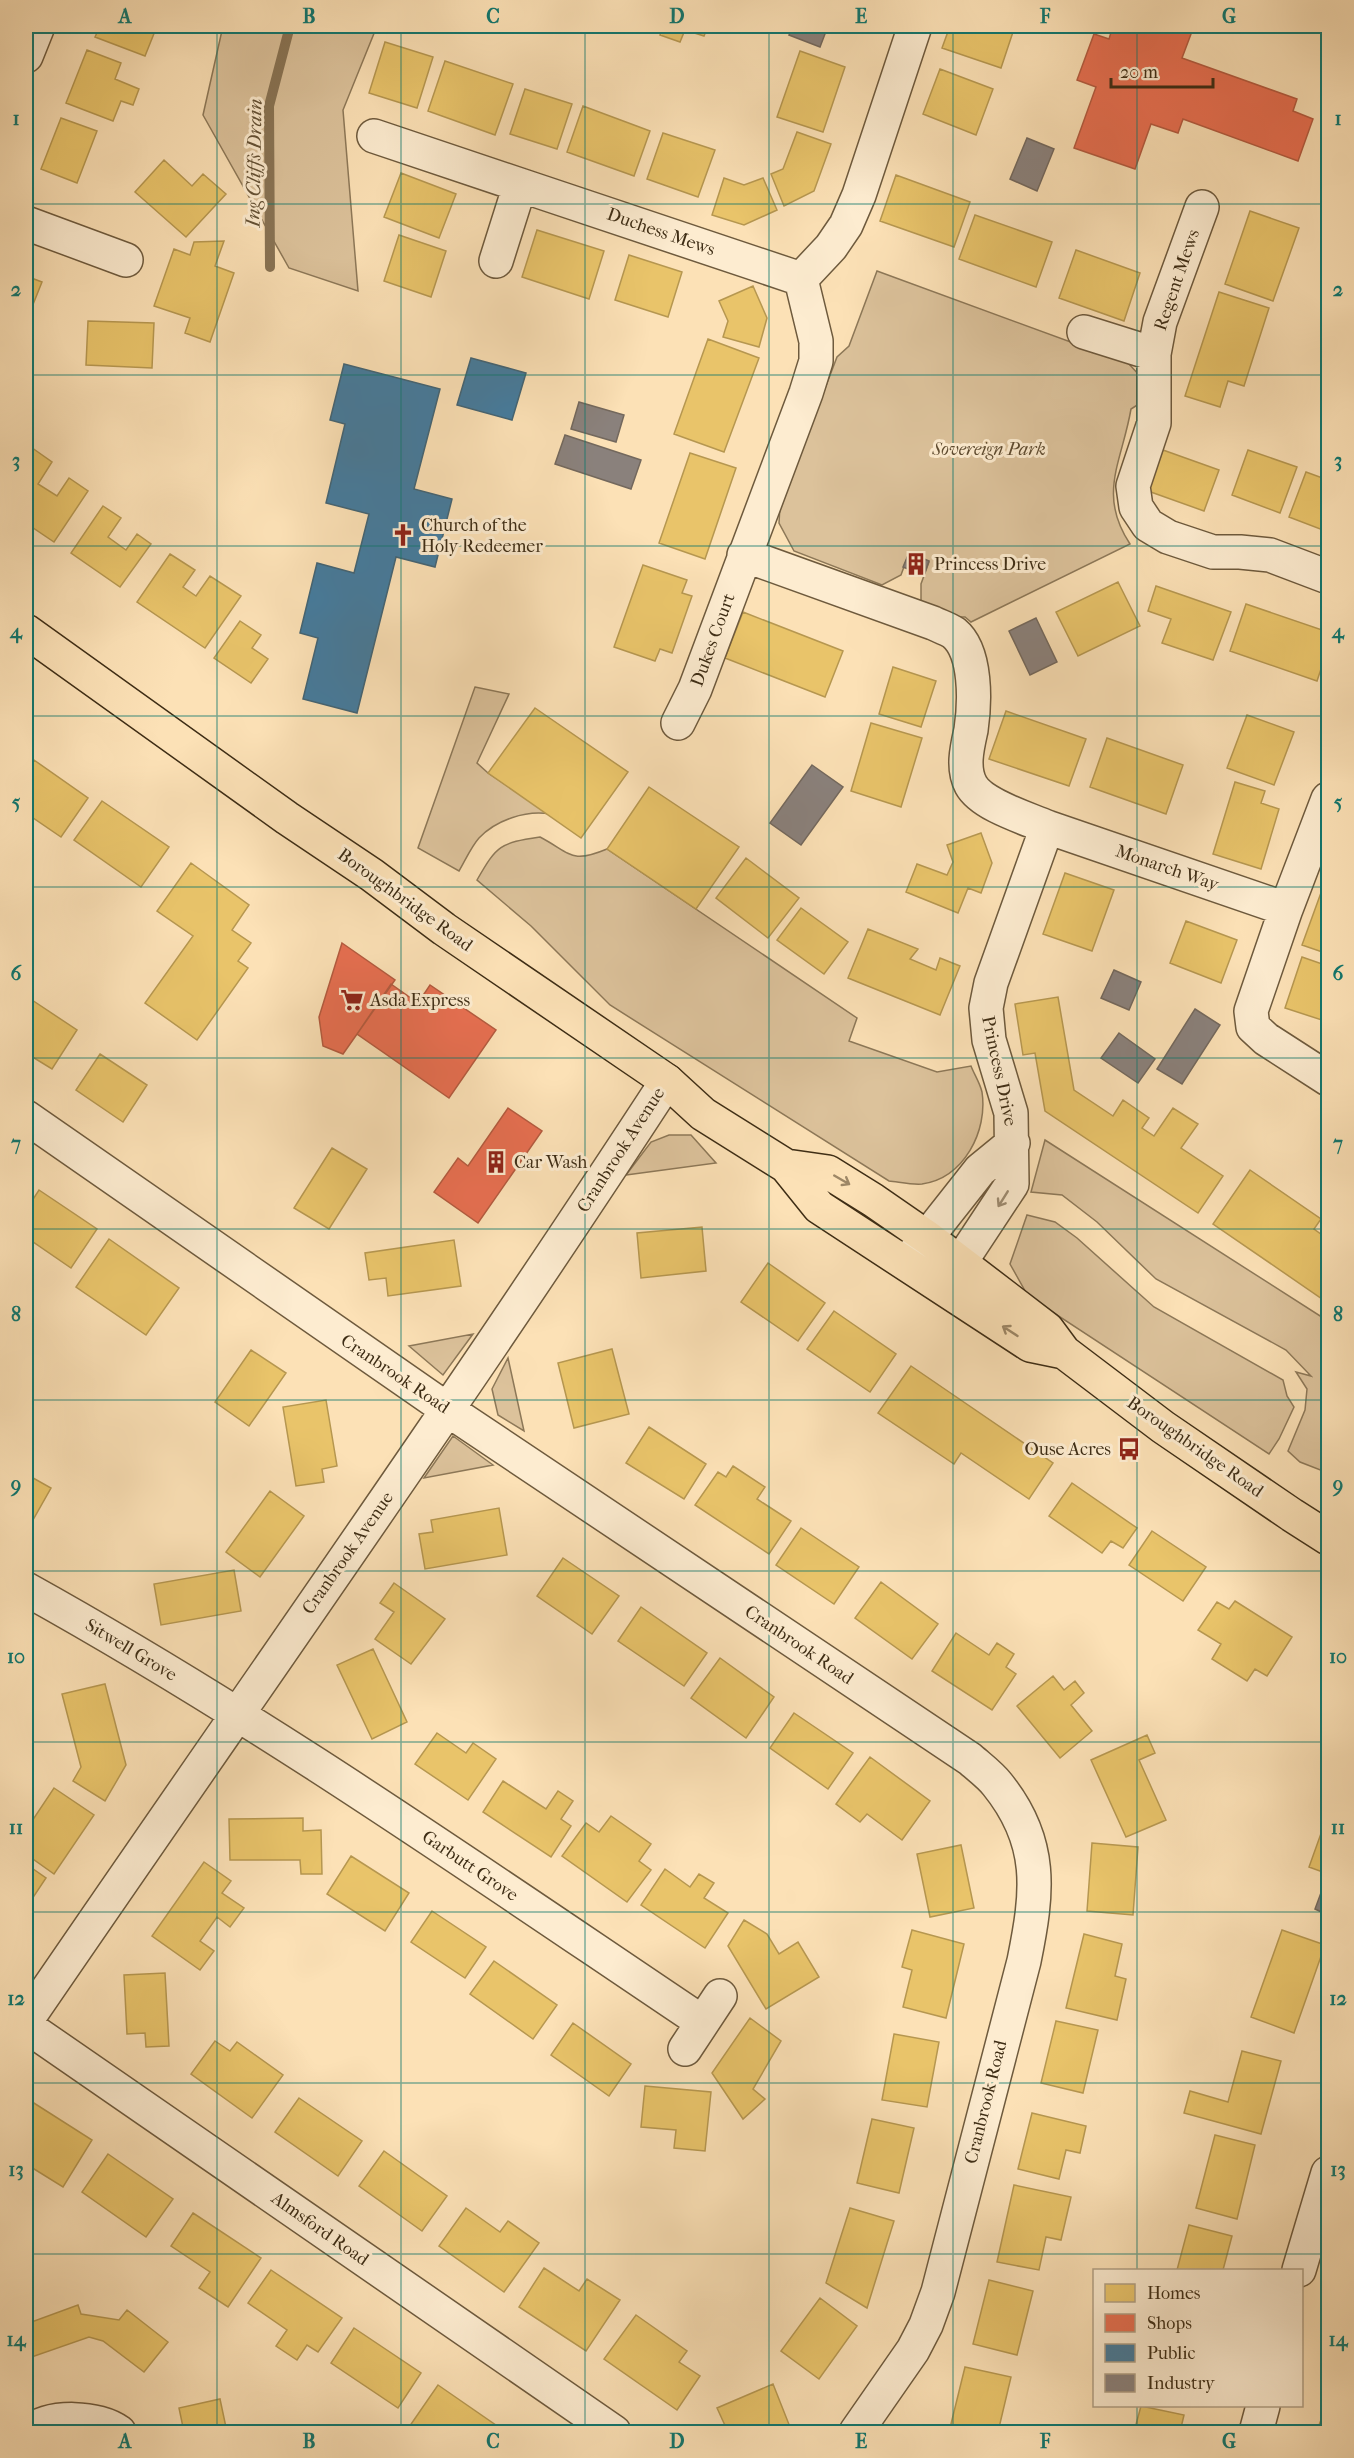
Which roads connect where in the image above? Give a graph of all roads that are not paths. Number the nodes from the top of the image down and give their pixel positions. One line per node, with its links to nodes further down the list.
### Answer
1 (38, 26): 3 (street)
2 (915, 26): 10 (street)
3 (26, 56)
4 (374, 136): 5 (street, Duchess Mews)
5 (520, 185): 9 (street); 10 (street, Duchess Mews)
6 (1203, 207): 12 (street, Regent Mews)
7 (26, 223): 8 (street)
8 (126, 260)
9 (496, 261)
10 (801, 279): 13 (street)
11 (1084, 332): 12 (street, Regent Mews)
12 (1154, 354): 14 (street, Regent Mews)
13 (744, 555): 16 (street, Dukes Court); 18 (street)
14 (1329, 577)
15 (26, 631): 22 (main road, Boroughbridge Road)
16 (678, 723)
17 (1329, 799): 19 (street)
18 (1047, 827): 20 (street, Monarch Way); 24 (street, Princess Drive)
19 (1323, 834): 20 (street)
20 (1286, 909): 21 (street)
21 (1329, 1079)
22 (667, 1081): 25 (main road, Boroughbridge Road); 29 (street, Cranbrook Avenue)
23 (26, 1117): 29 (street, Cranbrook Road)
24 (1012, 1143): 26 (street, Princess Drive); 28 (street, Princess Drive, one-way to 28)
25 (786, 1166): 26 (main road, Boroughbridge Road, one-way to 26); 27 (main road, Boroughbridge Road)
26 (928, 1238): 27 (street); 28 (main road, Boroughbridge Road)
27 (906, 1264): 28 (main road, Boroughbridge Road)
28 (952, 1276): 30 (main road, Boroughbridge Road)
29 (448, 1410): 32 (street, Cranbrook Avenue); 42 (street, Cranbrook Road)
30 (1329, 1538)
31 (26, 1589): 32 (street, Sitwell Grove)
32 (237, 1713): 33 (street, Cranbrook Avenue); 35 (street, Garbutt Grove)
33 (26, 2021)
34 (26, 2026): 41 (street, Almsford Road)
35 (685, 2049)
36 (1329, 2173): 37 (street)
37 (1300, 2269)
38 (1263, 2407): 43 (street)
39 (30, 2433): 40 (street)
40 (119, 2433)
41 (614, 2433)
42 (855, 2433)
43 (1256, 2433)

